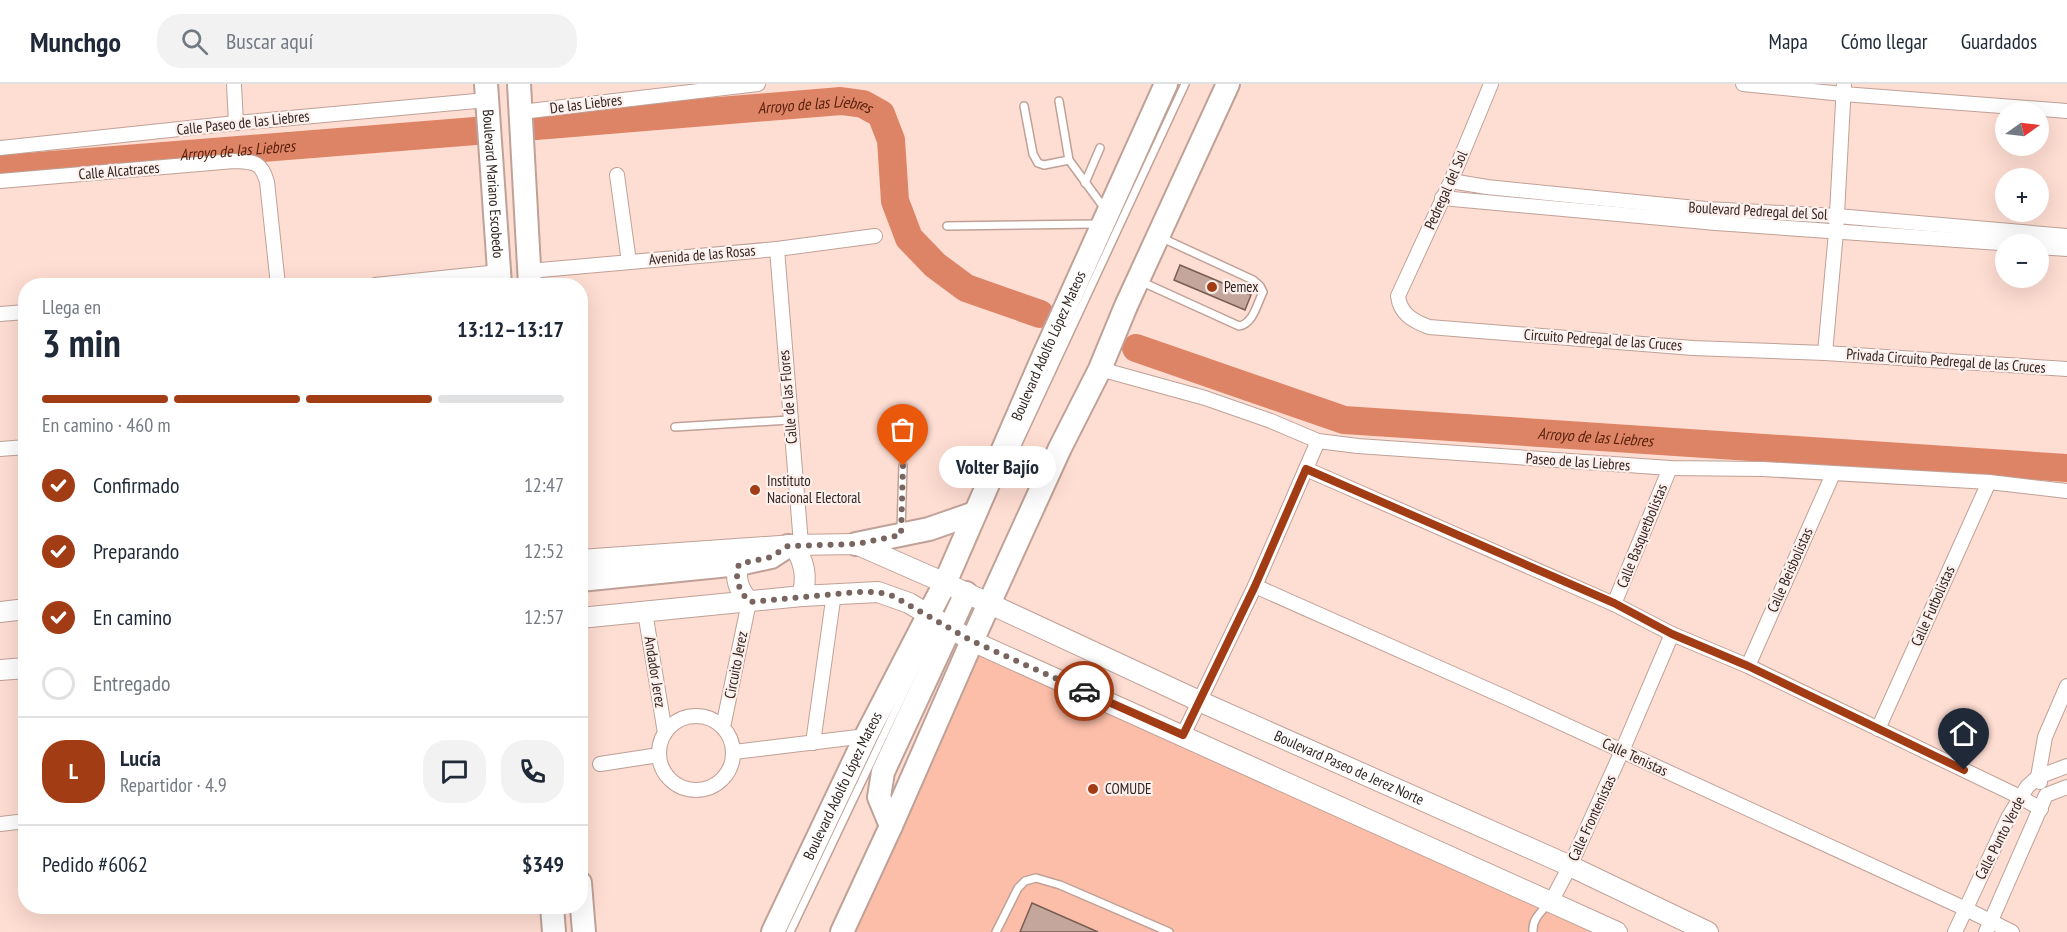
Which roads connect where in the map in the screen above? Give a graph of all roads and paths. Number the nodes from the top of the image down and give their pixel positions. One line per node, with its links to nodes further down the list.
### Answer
1 (234, 84): 15 (street)
2 (519, 84): 14 (main road, Boulevard Mariano Escobedo)
3 (758, 84): 14 (street, De las Liebres)
4 (1166, 84): 25 (main road, Boulevard Adolfo López Mateos)
5 (1185, 84): 56 (lane)
6 (1228, 84): 29 (main road)
7 (1491, 84): 21 (street, Pedregal del Sol)
8 (1743, 84): 9 (street)
9 (1844, 89): 13 (street); 24 (street)
10 (487, 92): 15 (street, Calle Paseo de las Liebres); 37 (main road, Boulevard Mariano Escobedo)
11 (1059, 102): 18 (lane)
12 (1024, 106): 18 (lane)
13 (2067, 111)
14 (521, 112): 38 (main road, Boulevard Mariano Escobedo)
15 (236, 123): 16 (street, Calle Paseo de las Liebres)
16 (0, 148)
17 (1100, 148): 22 (lane)
18 (1069, 160): 22 (lane)
19 (617, 175): 35 (street)
20 (0, 181): 36 (street, Calle Alcatraces)
21 (1450, 181): 23 (street, Pedregal del Sol); 24 (street, Boulevard Pedregal del Sol)
22 (1085, 183): 25 (lane)
23 (1442, 198): 27 (street, Boulevard Pedregal del Sol); 40 (street, Pedregal del Sol)
24 (1837, 216): 27 (street); 30 (street, Boulevard Pedregal del Sol)
25 (1106, 219): 26 (lane); 58 (main road, Boulevard Adolfo López Mateos)
26 (947, 226)
27 (1836, 232): 31 (street, Boulevard Pedregal del Sol); 43 (street)
28 (875, 236): 33 (street, Avenida de las Rosas)
29 (1158, 236): 39 (main road); 39 (lane)
30 (2067, 236)
31 (1995, 243)
32 (2049, 248): 34 (street)
33 (777, 249): 35 (street, Avenida de las Rosas); 46 (street, Calle de las Flores)
34 (2067, 249)
35 (628, 262): 38 (street, Avenida de las Rosas)
36 (277, 278)
37 (500, 278)
38 (530, 278)
39 (1138, 280): 44 (main road)
40 (1398, 296): 43 (street, Circuito Pedregal de las Cruces)
41 (18, 313): 42 (street)
42 (0, 314)
43 (1825, 353): 45 (street, Privada Circuito Pedregal de las Cruces)
44 (1100, 369): 48 (street, Paseo de las Liebres); 71 (main road)
45 (2067, 369)
46 (789, 420): 47 (lane); 61 (street, Calle de las Flores)
47 (675, 427)
48 (1318, 441): 52 (street, Paseo de las Liebres); 53 (street)
49 (18, 448): 50 (street)
50 (0, 449)
51 (903, 466): 59 (lane)
52 (1670, 468): 54 (street, Paseo de las Liebres); 70 (street, Calle Basquetbolistas)
53 (1306, 469): 65 (street); 70 (street)
54 (1833, 474): 55 (street, Paseo de las Liebres); 79 (street, Calle Beisbolistas)
55 (1989, 482): 57 (street, Paseo de las Liebres); 85 (street, Calle Futbolistas)
56 (1001, 483)
57 (2067, 491)
58 (975, 513): 59 (main road); 66 (main road, Boulevard Adolfo López Mateos)
59 (901, 535): 60 (main road)
60 (856, 544): 61 (main road); 66 (main road, Boulevard Paseo de Jerez Norte)
61 (794, 545): 62 (main road); 63 (main road); 68 (main road)
62 (588, 559)
63 (739, 564): 64 (main road); 69 (main road)
64 (588, 579)
65 (1255, 586): 83 (street); 90 (street, Calle Tenistas)
66 (954, 587): 71 (main road, Boulevard Paseo de Jerez Norte); 76 (main road, Boulevard Adolfo López Mateos)
67 (834, 593): 68 (main road); 76 (main road); 89 (street)
68 (802, 596): 69 (main road)
69 (749, 602): 74 (main road); 84 (street, Circuito Jerez)
70 (1614, 603): 77 (street)
71 (990, 604): 78 (main road); 83 (main road, Boulevard Paseo de Jerez Norte)
72 (18, 610): 73 (main road)
73 (0, 612)
74 (645, 612): 75 (main road); 86 (street, Andador Jerez)
75 (588, 617)
76 (939, 620): 78 (main road); 88 (main road, Boulevard Adolfo López Mateos); 102 (main road); 113 (lane)
77 (1672, 634): 79 (street); 90 (street, Calle Frontenistas)
78 (972, 641): 87 (main road); 102 (main road)
79 (1748, 666): 85 (street)
80 (18, 669): 81 (main road)
81 (0, 670)
82 (2067, 686): 95 (street)
83 (1199, 701): 87 (street); 103 (main road, Boulevard Paseo de Jerez Norte)
84 (723, 728): 86 (street); 91 (street)
85 (1878, 729): 98 (street)
86 (665, 733): 92 (street)
87 (1183, 735): 104 (main road)
88 (866, 736): 89 (street); 112 (main road, Boulevard Adolfo López Mateos)
89 (813, 743): 91 (street)
90 (1622, 751): 103 (street, Calle Frontenistas); 105 (street, Calle Tenistas)
91 (734, 752): 92 (street)
92 (659, 755): 93 (street)
93 (600, 764)
94 (2067, 766): 95 (street, Calle Punto Verde)
95 (2038, 777): 97 (street); 98 (street, Calle Punto Verde)
96 (2067, 786): 97 (street, Calle Punto Verde)
97 (2046, 795): 99 (street, Calle Punto Verde)
98 (2020, 796): 99 (street); 105 (street, Calle Punto Verde)
99 (2041, 809): 108 (street, Calle Punto Verde)
100 (18, 823): 101 (street)
101 (0, 824)
102 (891, 826): 114 (main road)
103 (1570, 866): 104 (street, Calle Frontenistas); 119 (main road, Boulevard Paseo de Jerez Norte)
104 (1551, 902): 117 (lane); 118 (main road)
105 (1966, 909): 108 (street, Calle Tenistas); 120 (street, Calle Punto Verde)
106 (553, 914): 110 (main road)
107 (583, 914): 111 (main road)
108 (1988, 927): 121 (street, Calle Tenistas)
109 (1152, 929): 115 (lane); 116 (lane)
110 (554, 932)
111 (584, 932)
112 (773, 932)
113 (790, 932)
114 (842, 932)
115 (996, 932)
116 (1169, 932)
117 (1533, 932)
118 (1617, 932)
119 (1708, 932)
120 (1955, 932)
121 (2012, 932)

